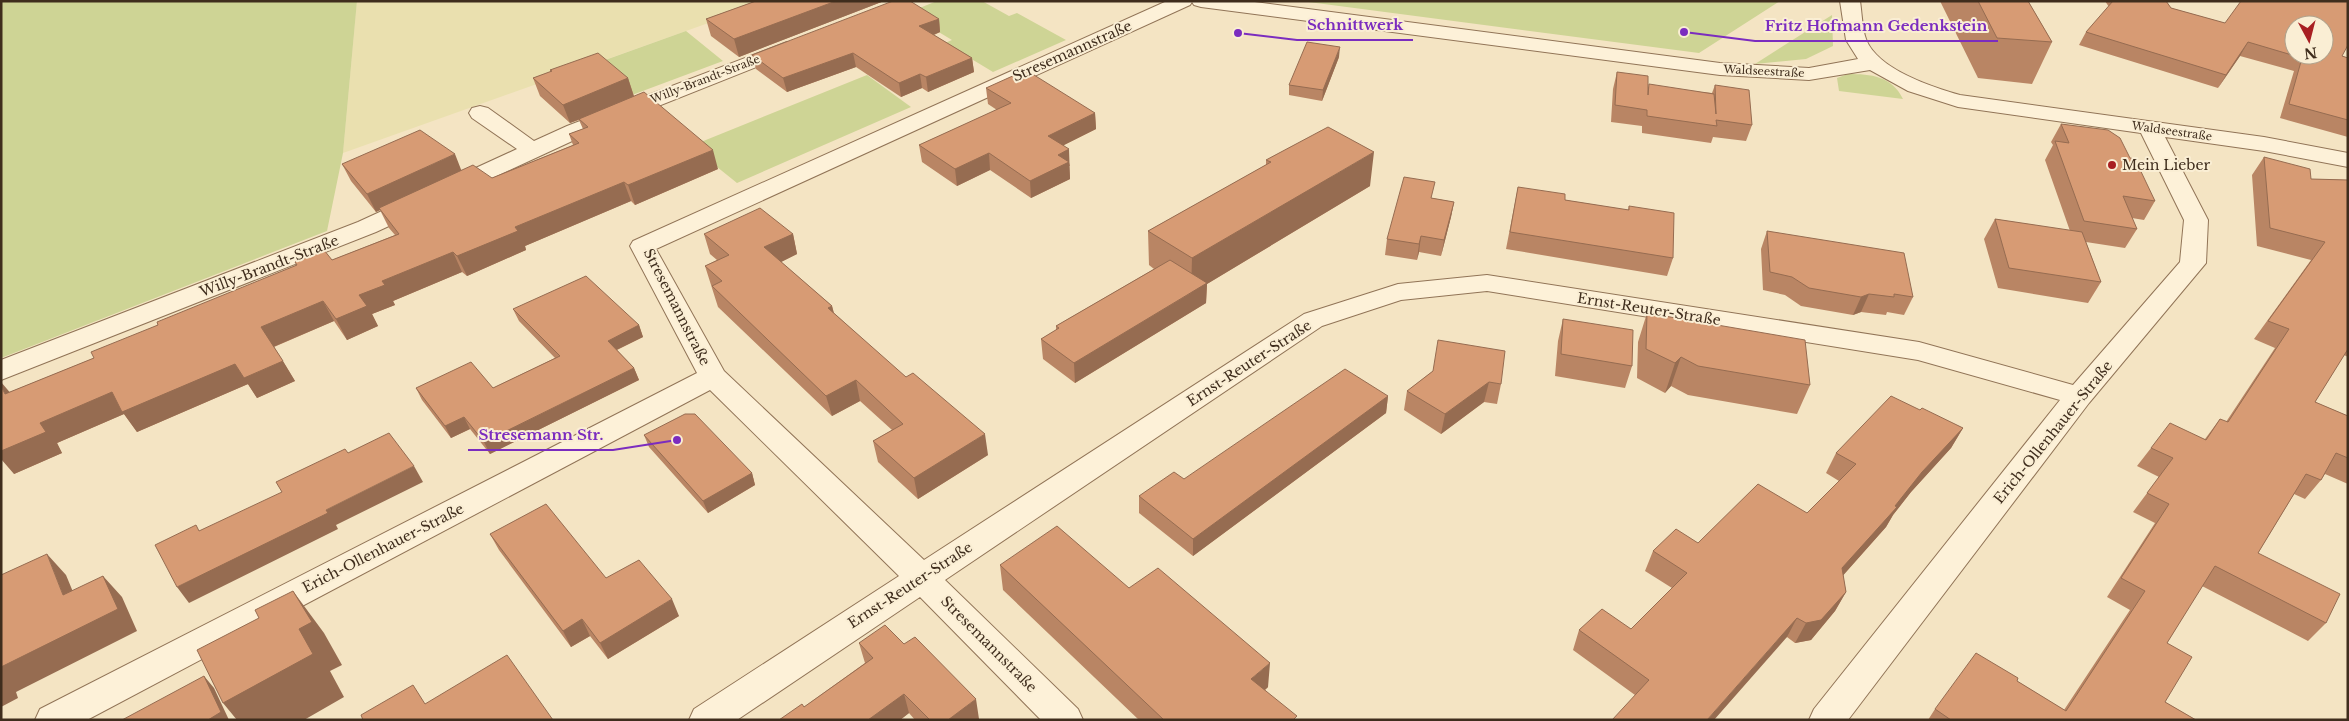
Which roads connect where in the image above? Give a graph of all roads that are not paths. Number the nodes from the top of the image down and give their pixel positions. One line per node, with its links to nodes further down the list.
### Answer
1 (1183, 1): 11 (street, Stresemannstraße)
2 (1201, 1): 5 (street, Waldseestraße)
3 (1850, 1): 5 (street)
4 (805, 41): 8 (street, Willy-Brandt-Straße)
5 (1874, 63): 7 (street, Waldseestraße)
6 (480, 113): 8 (street)
7 (2148, 128): 9 (street, Waldseestraße); 12 (street, Erich-Ollenhauer-Straße)
8 (532, 150): 10 (street, Willy-Brandt-Straße)
9 (2348, 160)
10 (1, 371)
11 (713, 377): 13 (street, Stresemannstraße); 14 (street, Erich-Ollenhauer-Straße)
12 (2079, 396): 13 (street, Ernst-Reuter-Straße); 17 (street, Erich-Ollenhauer-Straße)
13 (922, 578): 15 (street, Ernst-Reuter-Straße); 16 (street, Stresemannstraße)
14 (53, 720)
15 (706, 720)
16 (1065, 720)
17 (1827, 720)

